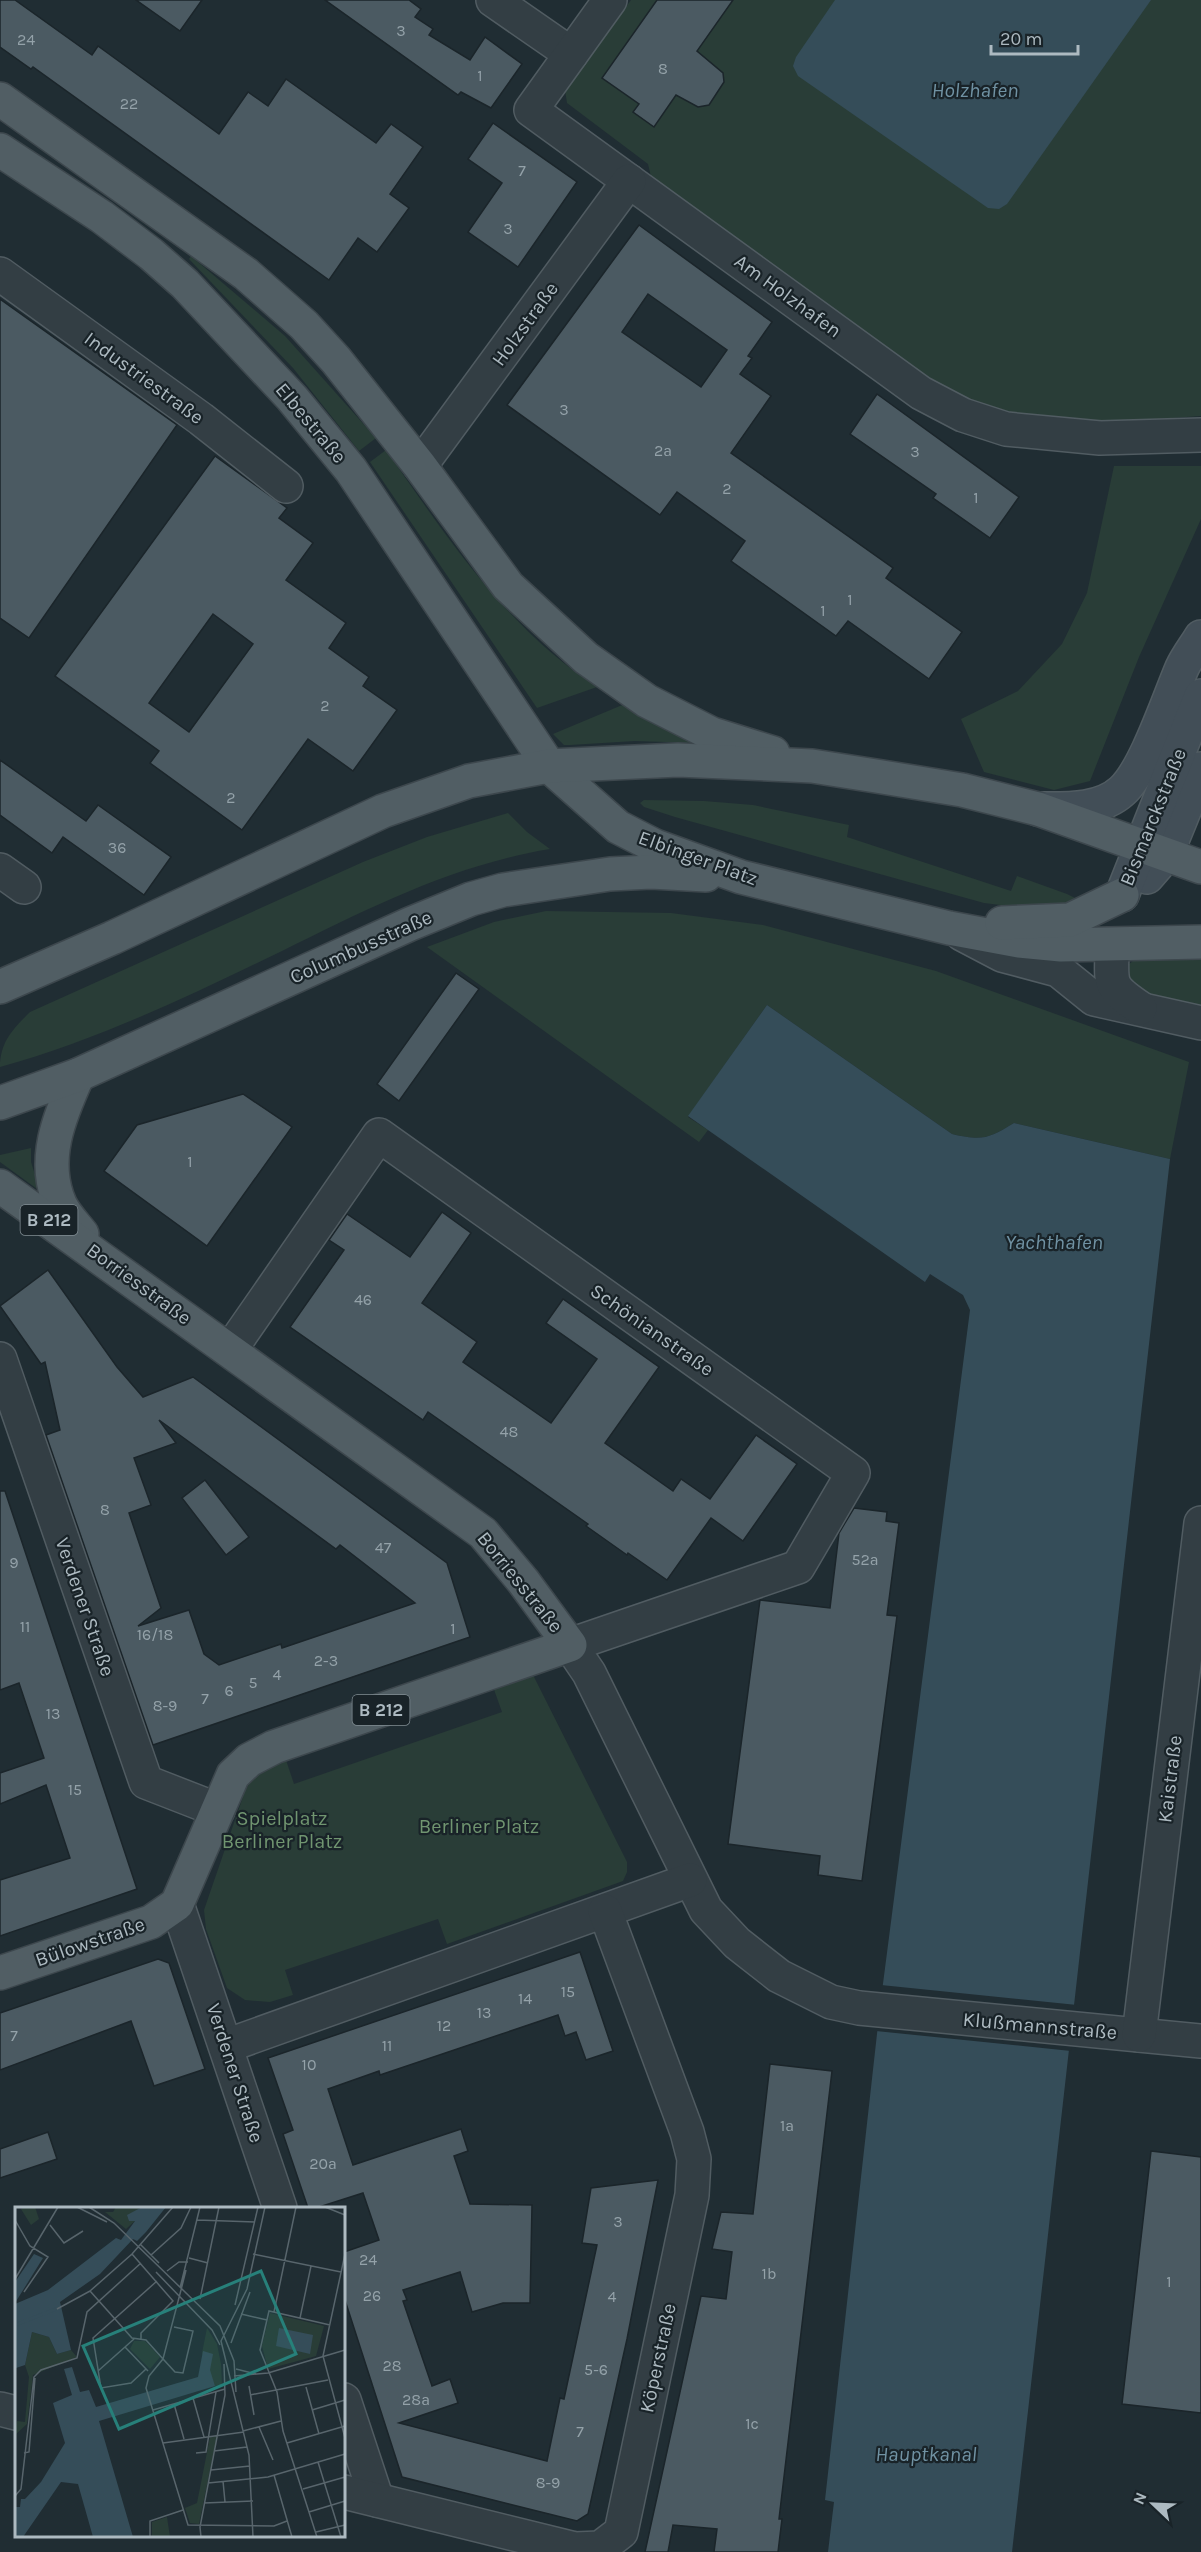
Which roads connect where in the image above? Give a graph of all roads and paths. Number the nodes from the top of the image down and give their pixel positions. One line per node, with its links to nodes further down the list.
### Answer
1 (493, 0): 3 (street)
2 (610, 0): 3 (street, Am Holzhafen)
3 (571, 54): 6 (street, Am Holzhafen)
4 (0, 99): 9 (main road)
5 (0, 150): 13 (main road, Elbestraße)
6 (629, 181): 8 (street, Am Holzhafen); 9 (street, Holzstraße)
7 (0, 274): 10 (street, Industriestraße)
8 (1201, 435)
9 (420, 466): 14 (main road)
10 (286, 486)
11 (1201, 637): 16 (street, Bismarckstraße)
12 (1201, 696): 17 (street, Bismarckstraße)
13 (549, 766): 14 (main road); 19 (main road, Elbinger Platz); 24 (main road)
14 (812, 766): 16 (main road)
15 (1201, 769): 17 (street, Bismarckstraße)
16 (1038, 809): 17 (main road)
17 (1154, 849): 18 (main road); 20 (street, Bismarckstraße)
18 (1201, 867)
19 (741, 877): 21 (main road, Elbinger Platz); 27 (main road, Columbusstraße)
20 (1122, 895): 21 (main road, Elbinger Platz); 23 (main road)
21 (950, 927): 23 (main road, Elbinger Platz); 25 (street, Elbinger Platz)
22 (1201, 942): 23 (main road)
23 (1112, 945): 25 (street, Elbinger Platz)
24 (0, 987)
25 (1140, 1008): 26 (street, Elbinger Platz)
26 (1201, 1023)
27 (78, 1075): 28 (main road, Columbusstraße); 30 (main road)
28 (0, 1103)
29 (0, 1186): 30 (main road, Borriesstraße / B 212)
30 (98, 1254): 31 (main road, Borriesstraße / B 212)
31 (230, 1350): 34 (main road, Borriesstraße / B 212); 34 (street, Schönianstraße)
32 (0, 1359): 36 (street, Verdener Straße)
33 (1201, 1523): 35 (street, Kaistraße)
34 (570, 1644): 36 (main road, B 212); 37 (street, Borriesstraße)
35 (1187, 1747): 42 (street, Kaistraße)
36 (218, 1810): 38 (main road, B 212)
37 (690, 1880): 39 (street); 41 (street, Borriesstraße)
38 (177, 1904): 40 (main road, Bülowstraße); 44 (street, Verdener Straße)
39 (605, 1911): 44 (street); 50 (street, Köperstraße)
40 (0, 1973)
41 (878, 2010): 42 (street, Klußmannstraße)
42 (1139, 2036): 43 (street, Klußmannstraße)
43 (1201, 2041)
44 (226, 2046): 45 (street, Verdener Straße)
45 (280, 2207)
46 (345, 2403): 50 (street)
47 (0, 2409): 48 (street)
48 (15, 2413)
49 (345, 2492): 50 (street, Köperstraße)
50 (377, 2500)

